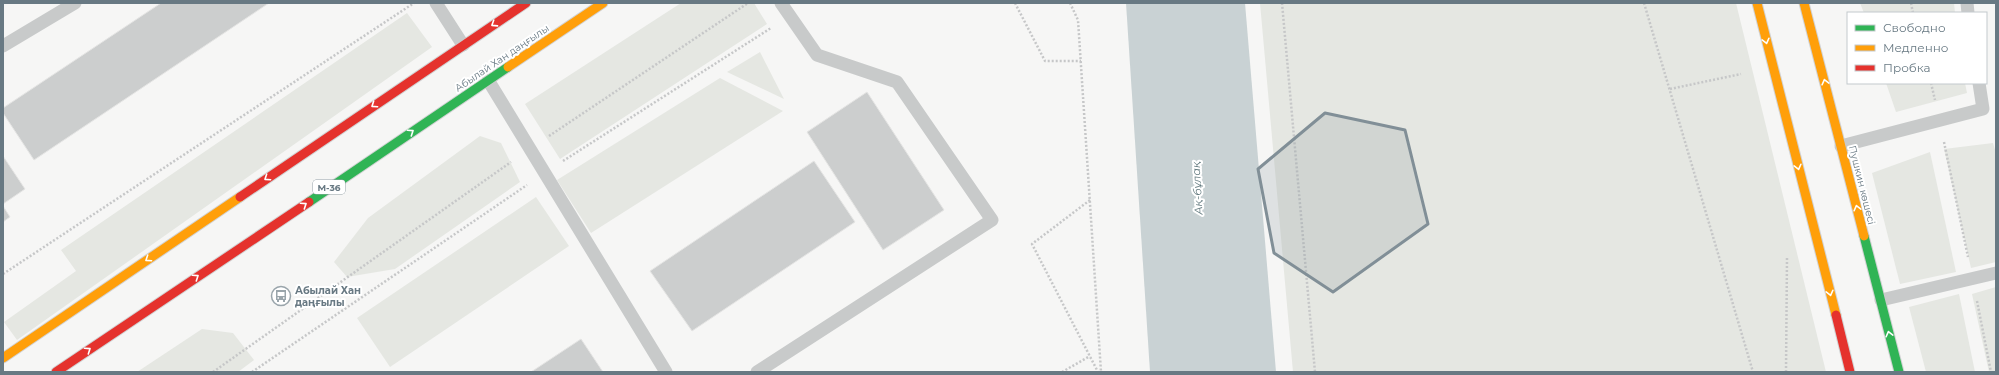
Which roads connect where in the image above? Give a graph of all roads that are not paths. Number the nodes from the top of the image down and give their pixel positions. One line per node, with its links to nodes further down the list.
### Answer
1 (75, 3): 9 (lane)
2 (436, 3): 8 (lane)
3 (526, 3): 8 (main road, one-way to 8)
4 (603, 3): 10 (main road, Абылай Хан даңғылы / M-36)
5 (781, 3): 18 (lane)
6 (1757, 3): 19 (main road, one-way to 19)
7 (1804, 3): 12 (main road, Пушкин көшесі, one-way to 7)
8 (463, 45): 15 (main road, one-way to 15)
9 (3, 46)
10 (488, 80): 16 (main road, Абылай Хан даңғылы / M-36, one-way to 10); 17 (lane)
11 (1979, 84): 12 (lane)
12 (1841, 146): 14 (main road, Пушкин көшесі, one-way to 12)
13 (1996, 273): 14 (lane)
14 (1881, 300): 20 (main road, Пушкин көшесі, one-way to 14)
15 (3, 358)
16 (56, 372)
17 (666, 372)
18 (757, 372)
19 (1850, 372)
20 (1899, 372)

